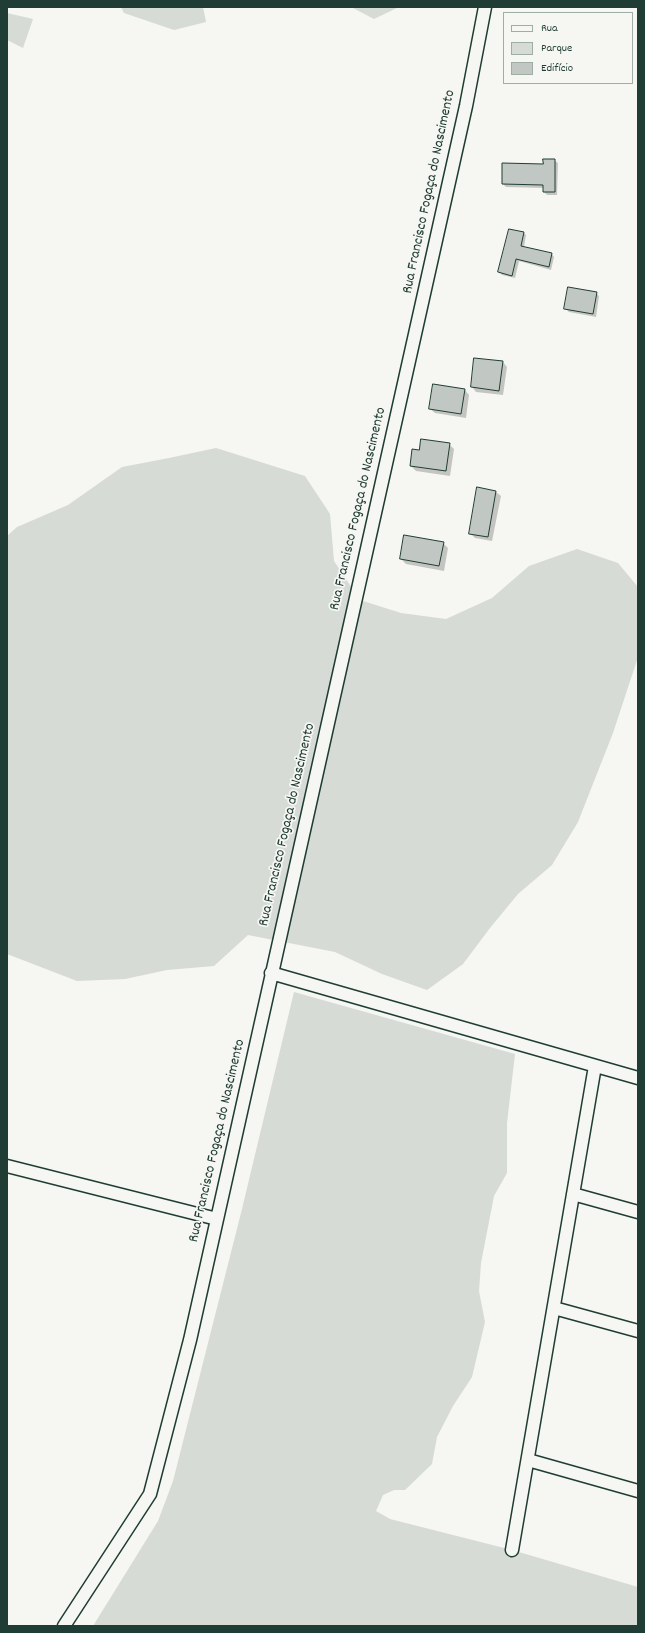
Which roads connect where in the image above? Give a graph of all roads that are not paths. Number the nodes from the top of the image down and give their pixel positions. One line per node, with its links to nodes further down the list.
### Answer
1 (485, 7): 2 (street, Rua Francisco Fogaça do Nascimento)
2 (271, 973): 3 (street); 8 (street, Rua Francisco Fogaça do Nascimento)
3 (595, 1066): 4 (street); 6 (street)
4 (638, 1078)
5 (7, 1166): 8 (street)
6 (573, 1194): 7 (street); 9 (street)
7 (638, 1212)
8 (217, 1219): 14 (street, Rua Francisco Fogaça do Nascimento)
9 (554, 1308): 10 (street); 11 (street)
10 (638, 1331)
11 (528, 1460): 12 (street); 13 (street)
12 (638, 1491)
13 (512, 1550)
14 (64, 1626)

